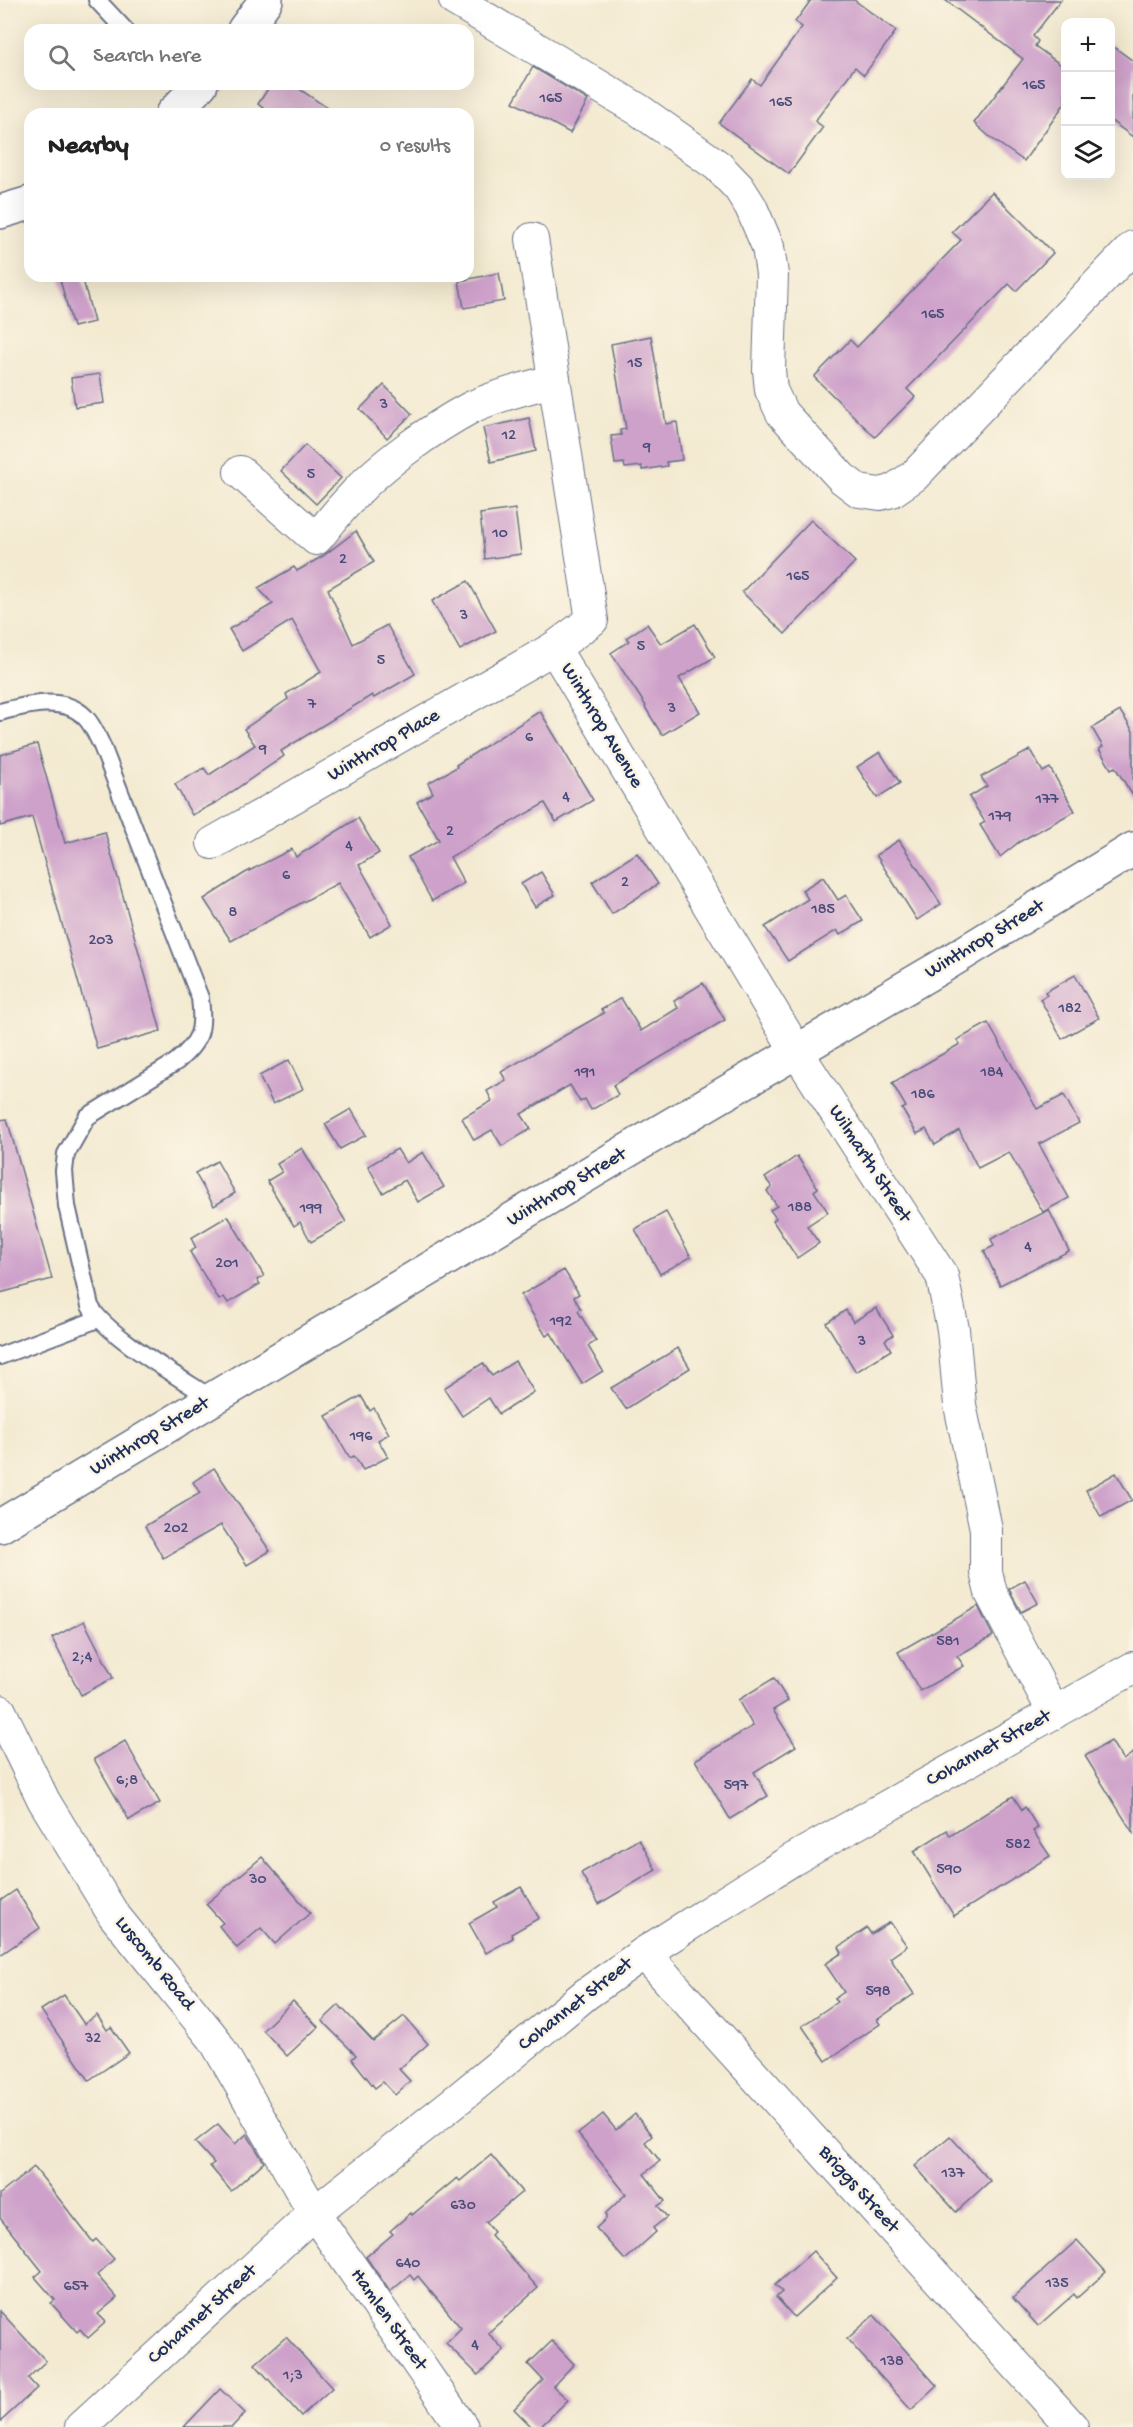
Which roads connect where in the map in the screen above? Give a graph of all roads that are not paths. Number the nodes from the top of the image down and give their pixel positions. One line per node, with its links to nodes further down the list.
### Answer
1 (97, 0): 4 (lane)
2 (266, 0): 5 (main road)
3 (455, 0): 9 (street)
4 (119, 24)
5 (248, 24)
6 (24, 205): 7 (main road)
7 (0, 212)
8 (532, 239): 10 (street, Winthrop Avenue)
9 (1133, 247)
10 (554, 380): 11 (street); 12 (street, Winthrop Avenue)
11 (240, 472)
12 (554, 648): 14 (street, Winthrop Place); 16 (street, Winthrop Avenue)
13 (0, 712): 17 (lane)
14 (213, 843)
15 (1133, 849): 16 (main road, Winthrop Street)
16 (797, 1052): 19 (main road, Winthrop Street); 23 (street, Wilmarth Street)
17 (99, 1318): 18 (lane); 19 (lane)
18 (0, 1356)
19 (214, 1400): 20 (main road, Winthrop Street)
20 (0, 1526)
21 (1133, 1668): 23 (street, Cohannet Street)
22 (0, 1711): 25 (street, Luscomb Road)
23 (1054, 1713): 24 (street, Cohannet Street)
24 (644, 1953): 25 (street, Cohannet Street); 28 (street, Briggs Street)
25 (314, 2213): 26 (street, Cohannet Street); 27 (street, Hamlen Street)
26 (81, 2427)
27 (462, 2427)
28 (1071, 2427)

